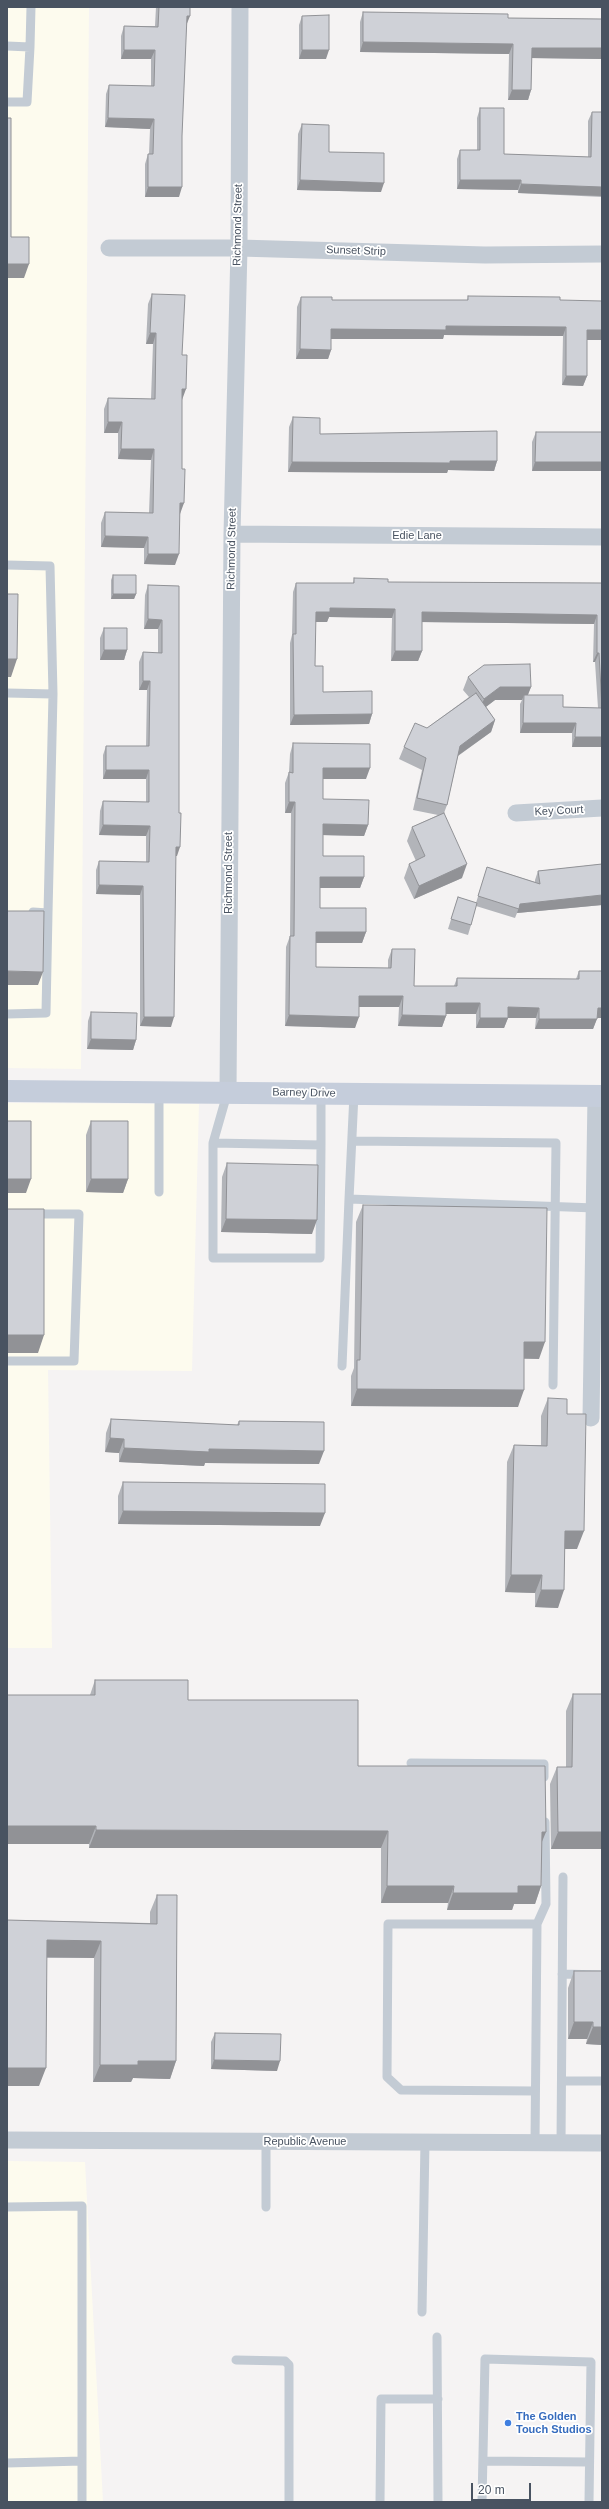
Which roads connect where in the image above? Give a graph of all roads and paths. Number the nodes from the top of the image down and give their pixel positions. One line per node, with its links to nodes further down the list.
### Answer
1 (30, 7): 4 (lane)
2 (240, 7): 7 (street, Richmond Street)
3 (7, 46): 4 (lane)
4 (30, 46): 5 (lane)
5 (7, 102)
6 (110, 248): 7 (street, Sunset Strip)
7 (238, 248): 8 (street, Sunset Strip); 9 (street, Richmond Street)
8 (602, 254)
9 (232, 534): 10 (street, Edie Lane); 20 (street, Richmond Street)
10 (602, 537)
11 (7, 565): 13 (lane)
12 (7, 693): 13 (lane)
13 (53, 694): 17 (lane)
14 (602, 808): 15 (street, Key Court)
15 (516, 813)
16 (21, 912): 17 (lane)
17 (48, 913): 18 (lane)
18 (7, 1014)
19 (7, 1090): 21 (street, Barney Drive)
20 (228, 1092): 21 (street, Barney Drive); 22 (street, Barney Drive); 26 (lane)
21 (159, 1093): 28 (lane)
22 (320, 1094): 23 (street, Barney Drive); 27 (lane)
23 (354, 1094): 24 (street, Barney Drive); 25 (lane)
24 (599, 1096): 31 (street)
25 (352, 1141): 29 (lane); 30 (lane)
26 (213, 1143): 27 (lane); 27 (lane)
27 (321, 1145)
28 (159, 1192)
29 (349, 1199): 30 (lane); 34 (lane)
30 (557, 1207): 31 (lane); 35 (lane)
31 (595, 1208): 36 (street)
32 (23, 1214): 33 (lane)
33 (7, 1361)
34 (342, 1366)
35 (553, 1385)
36 (591, 1418)
37 (411, 1763): 38 (lane)
38 (544, 1788)
39 (544, 1811): 41 (lane)
40 (563, 1877): 42 (lane)
41 (537, 1924): 46 (lane); 46 (lane)
42 (562, 1974): 43 (lane); 44 (lane)
43 (602, 1975)
44 (562, 2081): 45 (lane); 51 (lane)
45 (602, 2081)
46 (535, 2091): 50 (lane)
47 (7, 2140): 48 (street, Republic Avenue)
48 (266, 2141): 49 (street, Republic Avenue); 54 (lane)
49 (425, 2142): 50 (street, Republic Avenue); 55 (lane)
50 (535, 2143): 51 (street, Republic Avenue)
51 (561, 2143): 52 (street, Republic Avenue)
52 (602, 2143)
53 (7, 2207): 59 (lane)
54 (266, 2207)
55 (422, 2312)
56 (437, 2337): 58 (lane)
57 (236, 2360): 64 (lane)
58 (438, 2399): 65 (lane); 66 (lane)
59 (82, 2461): 62 (lane); 63 (lane)
60 (483, 2461): 61 (lane); 61 (lane); 67 (lane)
61 (589, 2462): 68 (lane)
62 (7, 2463)
63 (82, 2502)
64 (289, 2502)
65 (380, 2502)
66 (438, 2502)
67 (482, 2502)
68 (589, 2502)

